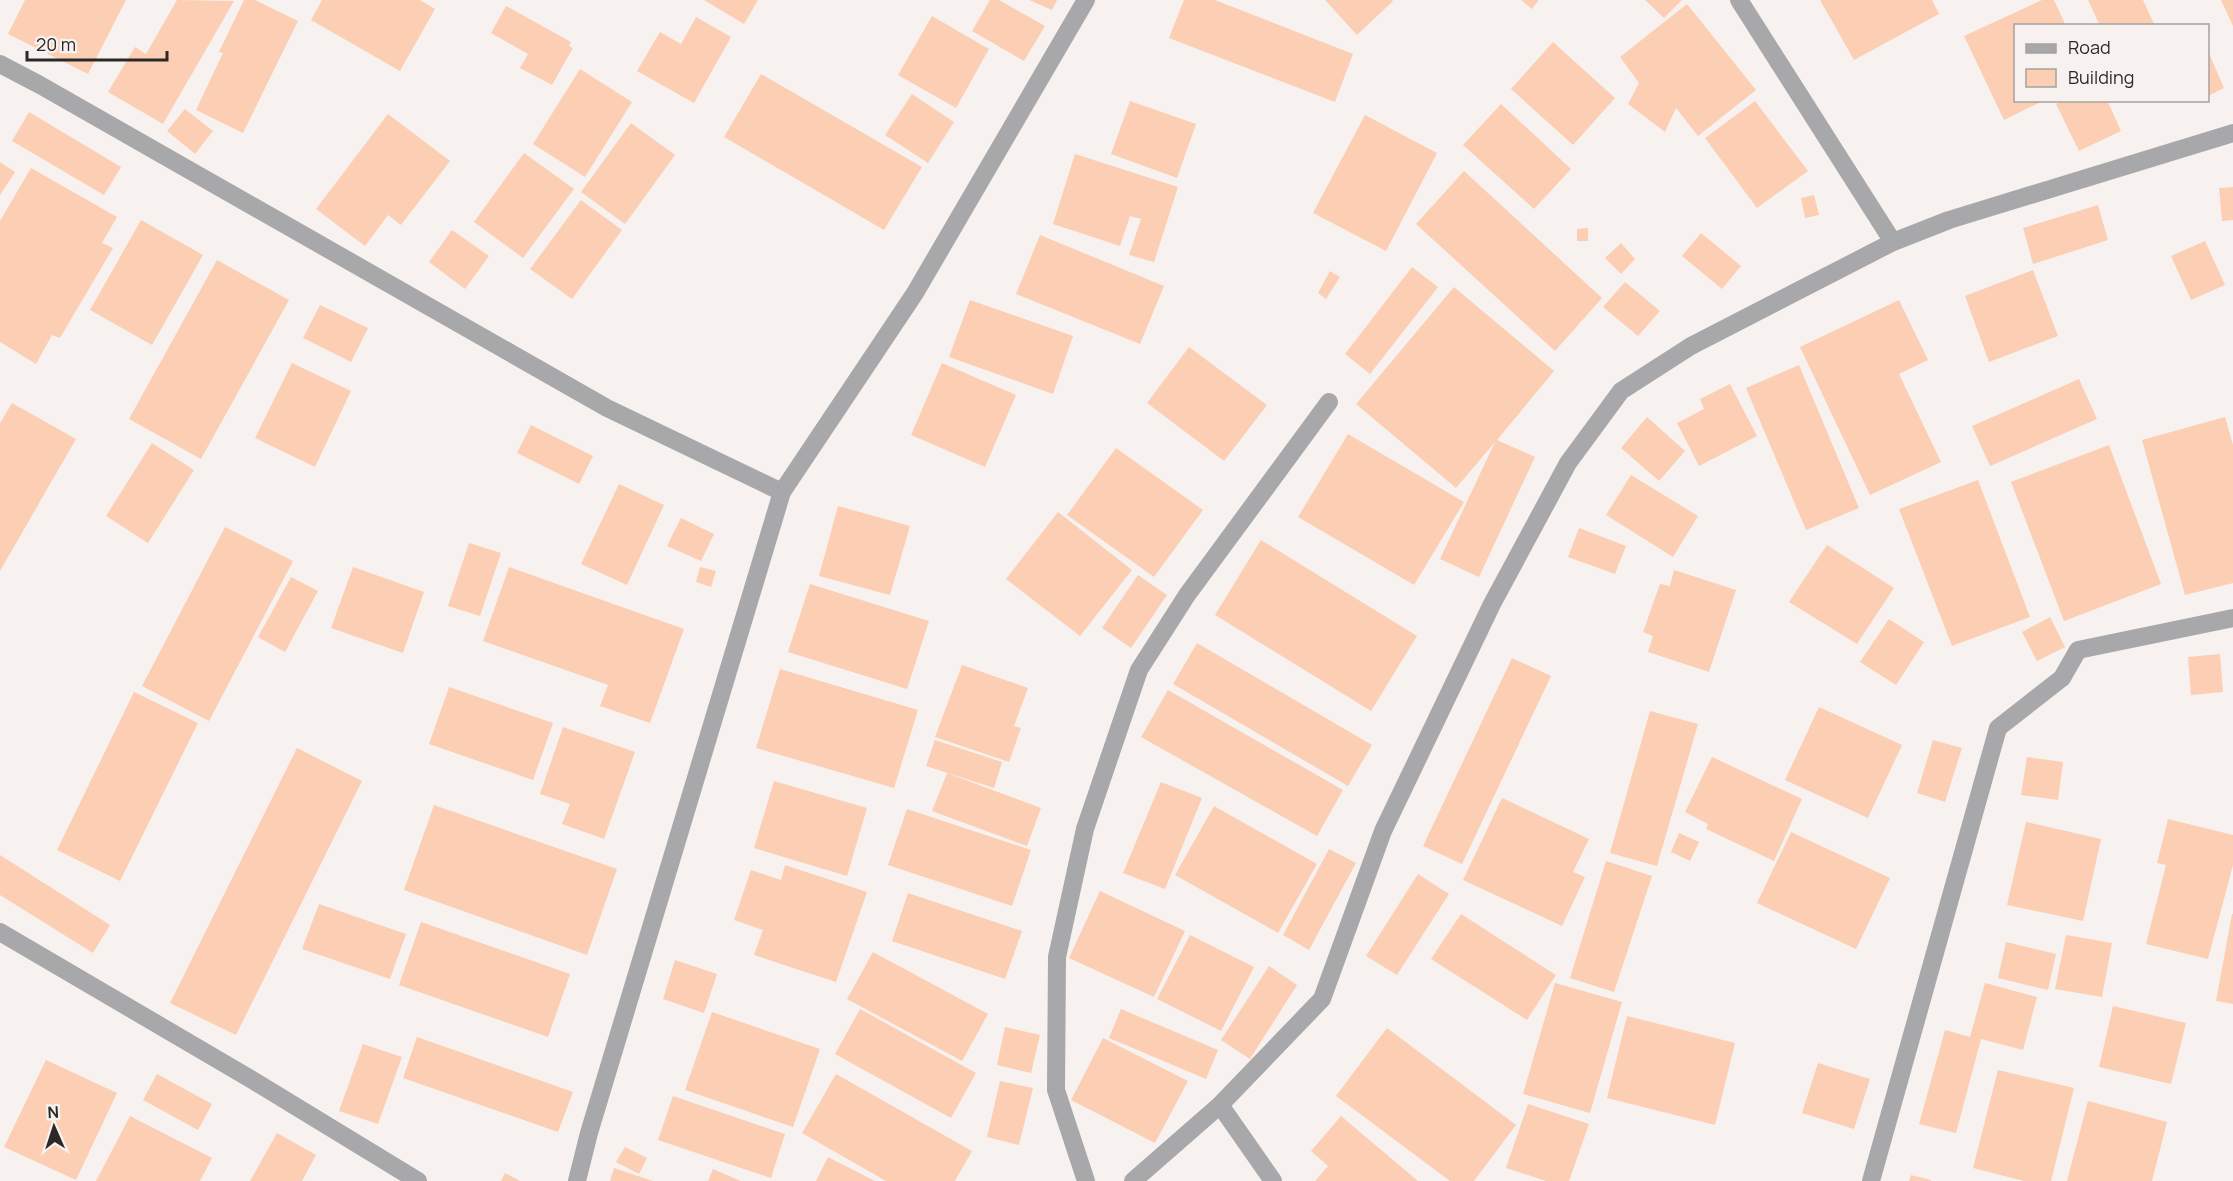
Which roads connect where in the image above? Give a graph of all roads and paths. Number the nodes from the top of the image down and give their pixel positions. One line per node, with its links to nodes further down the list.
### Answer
1 (1086, 0): 7 (street)
2 (1739, 0): 5 (street)
3 (0, 64): 7 (street)
4 (2233, 133): 5 (street)
5 (1893, 242): 10 (street)
6 (1329, 402): 13 (street)
7 (782, 492): 12 (street)
8 (2233, 618): 16 (street)
9 (0, 932): 11 (street)
10 (1220, 1105): 14 (street); 15 (street)
11 (418, 1181)
12 (577, 1181)
13 (1086, 1181)
14 (1133, 1181)
15 (1273, 1181)
16 (1871, 1181)

